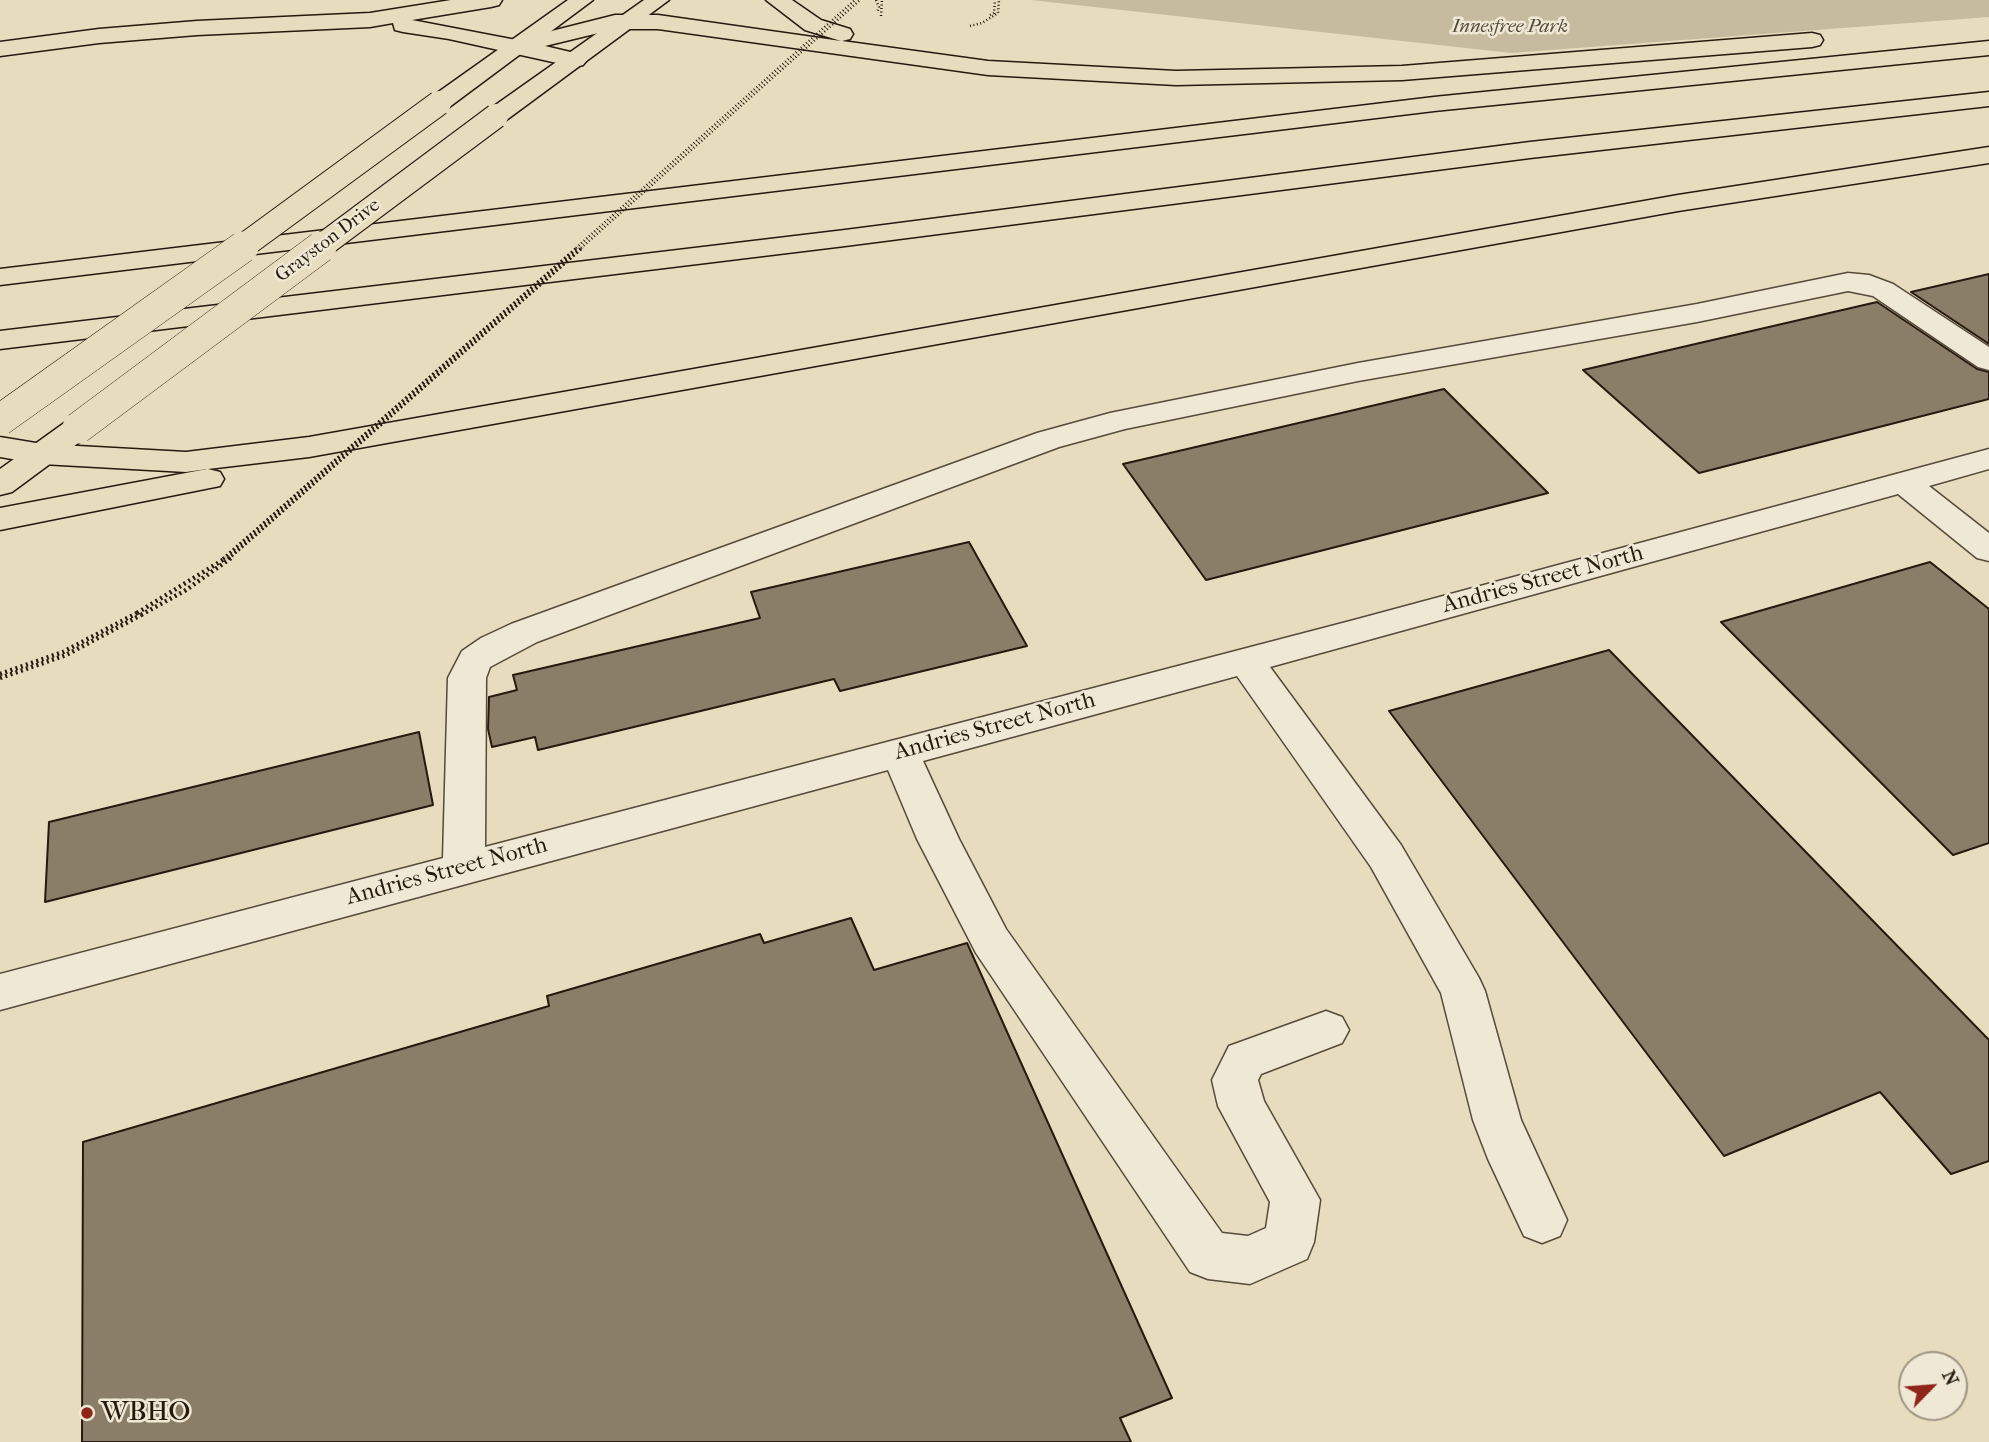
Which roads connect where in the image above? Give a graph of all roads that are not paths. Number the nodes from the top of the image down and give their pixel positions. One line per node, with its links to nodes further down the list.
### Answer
1 (491, 0): 5 (main road)
2 (582, 0): 10 (main road, Grayston Drive)
3 (658, 0): 6 (main road, Grayston Drive)
4 (776, 0): 14 (main road)
5 (370, 20): 10 (main road); 12 (main road)
6 (630, 21): 10 (main road); 13 (main road, Grayston Drive); 14 (main road)
7 (1989, 28): 8 (main road)
8 (1916, 33)
9 (1834, 39): 14 (main road)
10 (516, 47): 13 (main road); 21 (main road, Grayston Drive, bridge)
11 (1989, 48): 17 (main road)
12 (0, 49)
13 (575, 60): 23 (main road, Grayston Drive, bridge)
14 (1176, 78)
15 (1989, 99): 18 (main road)
16 (1989, 155): 19 (main road)
17 (0, 277)
18 (0, 340)
19 (853, 352): 23 (main road); 27 (main road)
20 (1989, 361): 31 (lane)
21 (0, 420)
22 (0, 447): 23 (main road)
23 (43, 454): 26 (main road, Grayston Drive)
24 (1989, 459): 25 (lane, Andries Street North)
25 (1903, 482): 28 (lane); 29 (lane, Andries Street North)
26 (0, 485)
27 (0, 519)
28 (1989, 550)
29 (1245, 660): 30 (lane, Andries Street North); 34 (lane)
30 (900, 752): 31 (lane, Andries Street North); 33 (lane)
31 (464, 868): 32 (lane, Andries Street North)
32 (0, 992)
33 (1326, 1030)
34 (1542, 1220)

